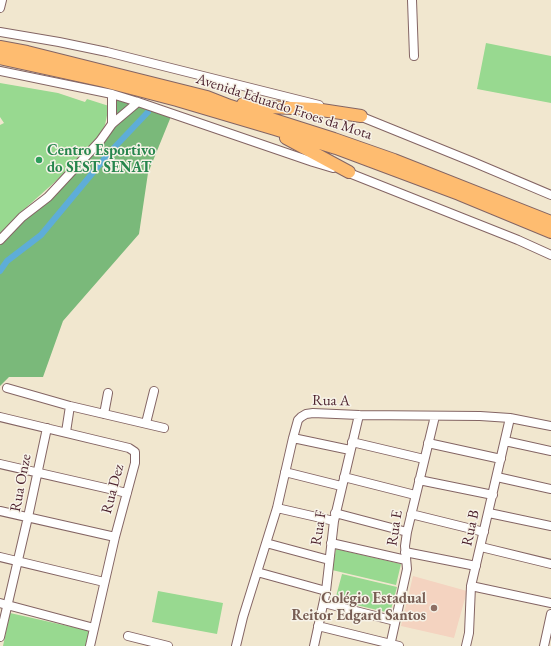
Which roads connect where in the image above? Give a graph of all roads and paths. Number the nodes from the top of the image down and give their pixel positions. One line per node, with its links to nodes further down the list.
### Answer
1 (2, 0): 3 (street)
2 (412, 0): 6 (street)
3 (0, 8)
4 (0, 32): 12 (street)
5 (0, 47): 10 (highway, Avenida Eduardo Froes da Mota)
6 (414, 56)
7 (0, 58): 13 (highway, Avenida Eduardo Froes da Mota)
8 (0, 71): 9 (street)
9 (112, 94): 11 (street); 14 (street)
10 (207, 97): 12 (highway); 17 (highway, Avenida Eduardo Froes da Mota)
11 (138, 102): 14 (street); 15 (street)
12 (361, 116): 16 (street)
13 (243, 119): 15 (highway); 18 (highway, Avenida Eduardo Froes da Mota)
14 (112, 124): 19 (street)
15 (349, 172): 20 (street)
16 (551, 195)
17 (551, 222)
18 (551, 232)
19 (0, 240)
20 (551, 255)
21 (7, 388): 24 (street)
22 (154, 391): 30 (street)
23 (108, 393): 25 (street)
24 (70, 406): 25 (street); 34 (street)
25 (104, 414): 30 (street)
26 (359, 415): 27 (street, Rua A); 35 (street, Rua A); 38 (street, Rua F)
27 (435, 416): 29 (street, Rua A); 37 (street, Rua E)
28 (0, 417): 32 (street, Rua Dez)
29 (510, 418): 31 (street, Rua A); 36 (street, Rua B)
30 (146, 423): 33 (street)
31 (551, 426)
32 (47, 428): 34 (street, Rua Dez); 43 (street, Rua Onze)
33 (164, 428)
34 (66, 432): 50 (street, Rua Dez)
35 (293, 438): 38 (street); 44 (street, Rua A)
36 (505, 441): 39 (street); 41 (street, Rua B)
37 (428, 443): 40 (street, Rua E); 41 (street)
38 (351, 446): 40 (street); 45 (street, Rua F)
39 (551, 451)
40 (424, 459): 47 (street, Rua E)
41 (501, 459): 46 (street, Rua B)
42 (0, 464): 43 (street)
43 (37, 472): 50 (street); 57 (street, Rua Onze)
44 (285, 472): 48 (street); 53 (street, Rua A)
45 (344, 477): 48 (street, Rua F); 51 (street)
46 (497, 477): 49 (street); 52 (street, Rua B)
47 (419, 480): 51 (street, Rua E); 52 (street)
48 (341, 486): 58 (street, Rua F)
49 (551, 489)
50 (127, 493): 62 (street, Rua Dez)
51 (416, 495): 56 (street, Rua E)
52 (493, 495): 55 (street, Rua B)
53 (276, 508): 58 (street); 63 (street, Rua A)
54 (0, 511): 57 (street)
55 (489, 513): 59 (street); 61 (street, Rua B)
56 (411, 514): 60 (street, Rua E); 61 (street)
57 (28, 517): 62 (street); 69 (street, Rua Onze)
58 (334, 517): 60 (street); 64 (street, Rua F)
59 (551, 526)
60 (407, 532): 66 (street, Rua E)
61 (484, 532): 65 (street, Rua B)
62 (115, 537): 73 (street, Rua Dez)
63 (266, 543): 68 (street); 72 (street, Rua A)
64 (331, 543): 66 (street); 68 (street, Rua F)
65 (481, 547): 70 (street); 71 (street, Rua B)
66 (406, 556): 71 (street); 80 (street, Rua E)
67 (0, 557): 69 (street)
68 (329, 560): 75 (street, Rua F)
69 (18, 561): 73 (street); 78 (street, Rua Onze)
70 (551, 564)
71 (476, 566): 74 (street, Rua B)
72 (257, 572): 75 (street); 87 (street, Rua A)
73 (104, 582): 82 (street, Rua Dez)
74 (471, 586): 77 (street); 94 (street, Rua B)
75 (326, 591): 76 (street, Rua F)
76 (324, 603): 80 (street); 81 (street, Rua F)
77 (551, 603)
78 (4, 604): 82 (street); 85 (street, Rua Onze)
79 (551, 614): 83 (street)
80 (395, 621): 88 (street, Rua E)
81 (318, 626): 88 (street); 92 (street, Rua F)
82 (94, 628): 89 (street, Rua Dez)
83 (549, 635): 95 (street)
84 (128, 636): 86 (street)
85 (0, 637)
86 (140, 643): 90 (street)
87 (236, 645): 91 (street)
88 (390, 645): 93 (street)
89 (90, 646)
90 (168, 646)
91 (245, 646)
92 (314, 646)
93 (399, 646)
94 (466, 646)
95 (544, 646)

